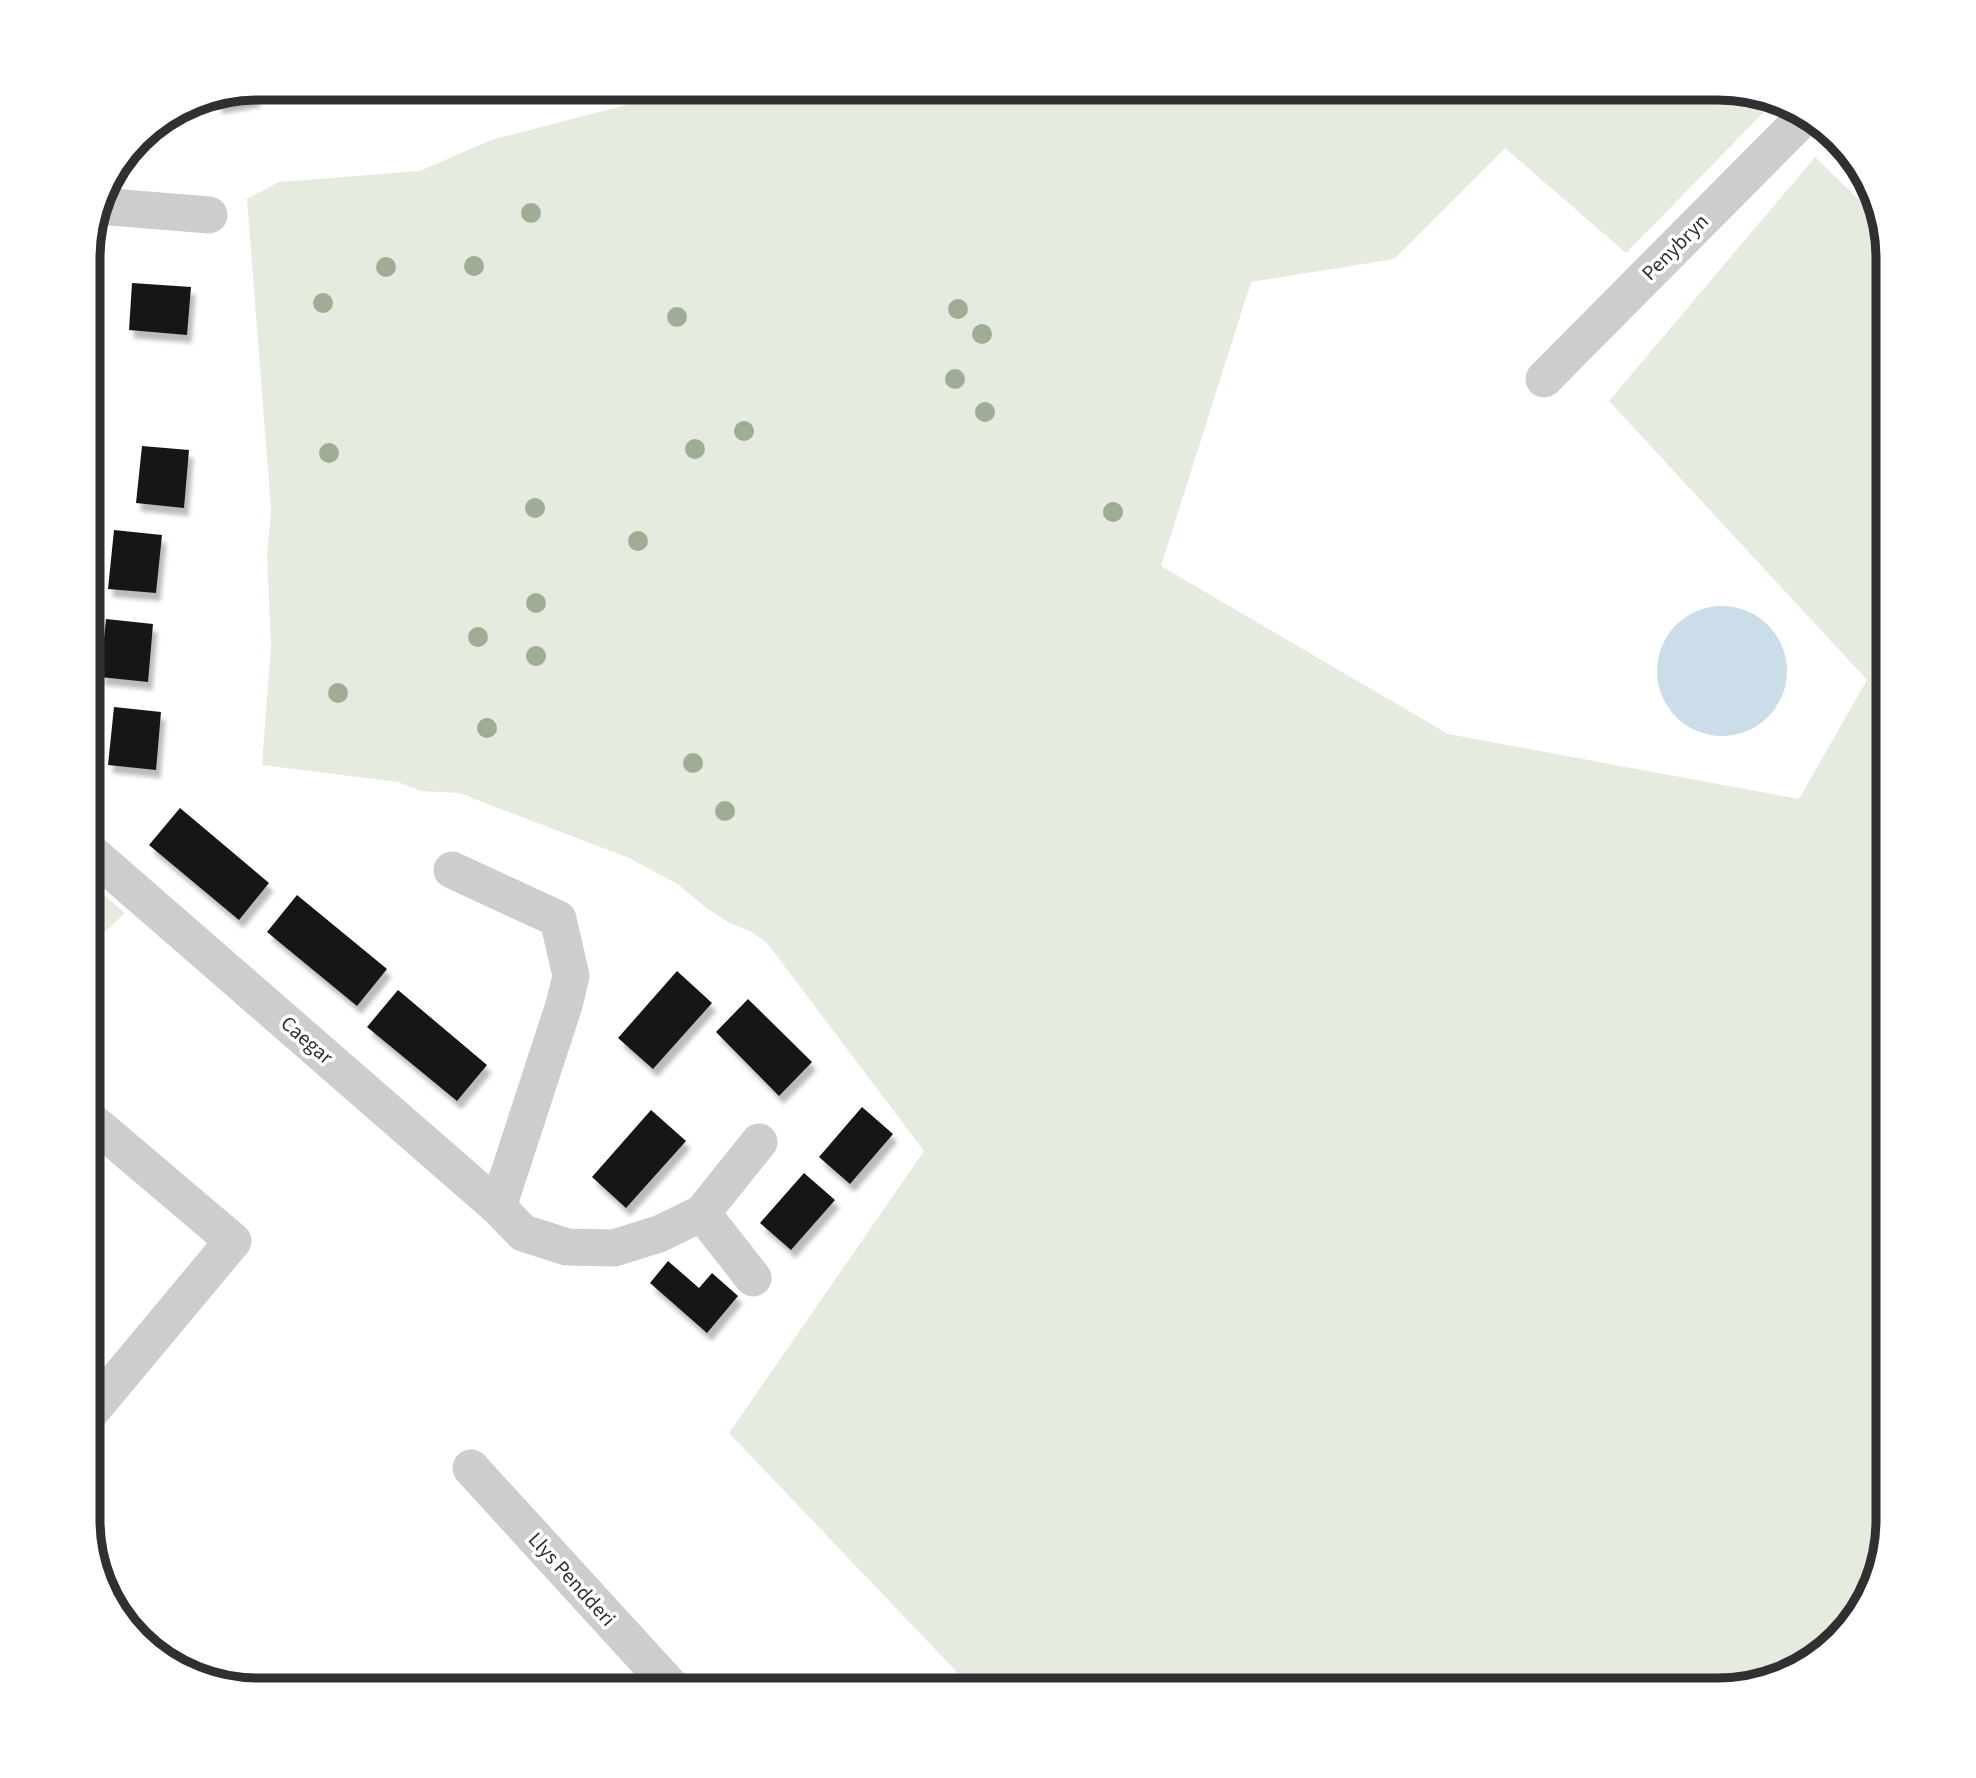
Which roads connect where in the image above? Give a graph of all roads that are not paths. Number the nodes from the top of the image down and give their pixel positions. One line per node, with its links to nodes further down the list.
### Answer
1 (1798, 122): 4 (street, Penybryn)
2 (109, 207): 3 (street)
3 (209, 215)
4 (1544, 379)
5 (100, 860): 9 (street, Caegar)
6 (452, 870): 9 (street)
7 (100, 1128): 12 (street)
8 (760, 1142): 10 (street)
9 (498, 1207): 10 (street, Caegar)
10 (702, 1213): 11 (street)
11 (753, 1278)
12 (100, 1401)
13 (471, 1468): 14 (street, Llys Pendderi)
14 (663, 1678)

